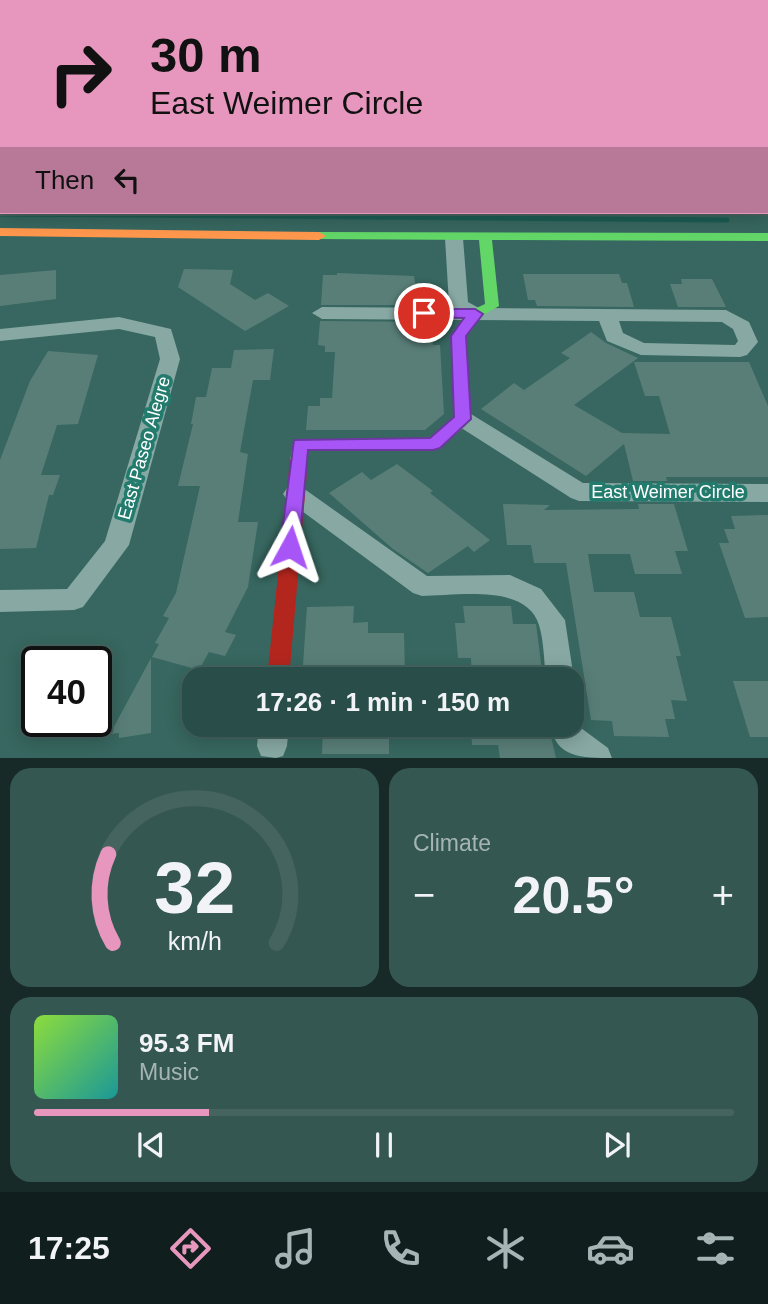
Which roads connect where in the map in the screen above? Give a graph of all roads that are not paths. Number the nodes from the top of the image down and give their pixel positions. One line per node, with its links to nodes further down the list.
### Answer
1 (754, 220): 5 (street)
2 (0, 232): 3 (street)
3 (454, 237): 4 (street); 7 (street)
4 (485, 238): 5 (street); 7 (street)
5 (766, 240)
6 (322, 313): 7 (street)
7 (475, 314): 8 (street); 10 (street)
8 (607, 314): 8 (street)
9 (0, 335): 13 (street, East Paseo Alegre)
10 (463, 419): 11 (street, East Weimer Circle); 12 (street)
11 (768, 493)
12 (295, 494): 14 (street); 15 (street)
13 (0, 601)
14 (279, 667)
15 (558, 667)
16 (570, 737): 17 (street)
17 (597, 758)

